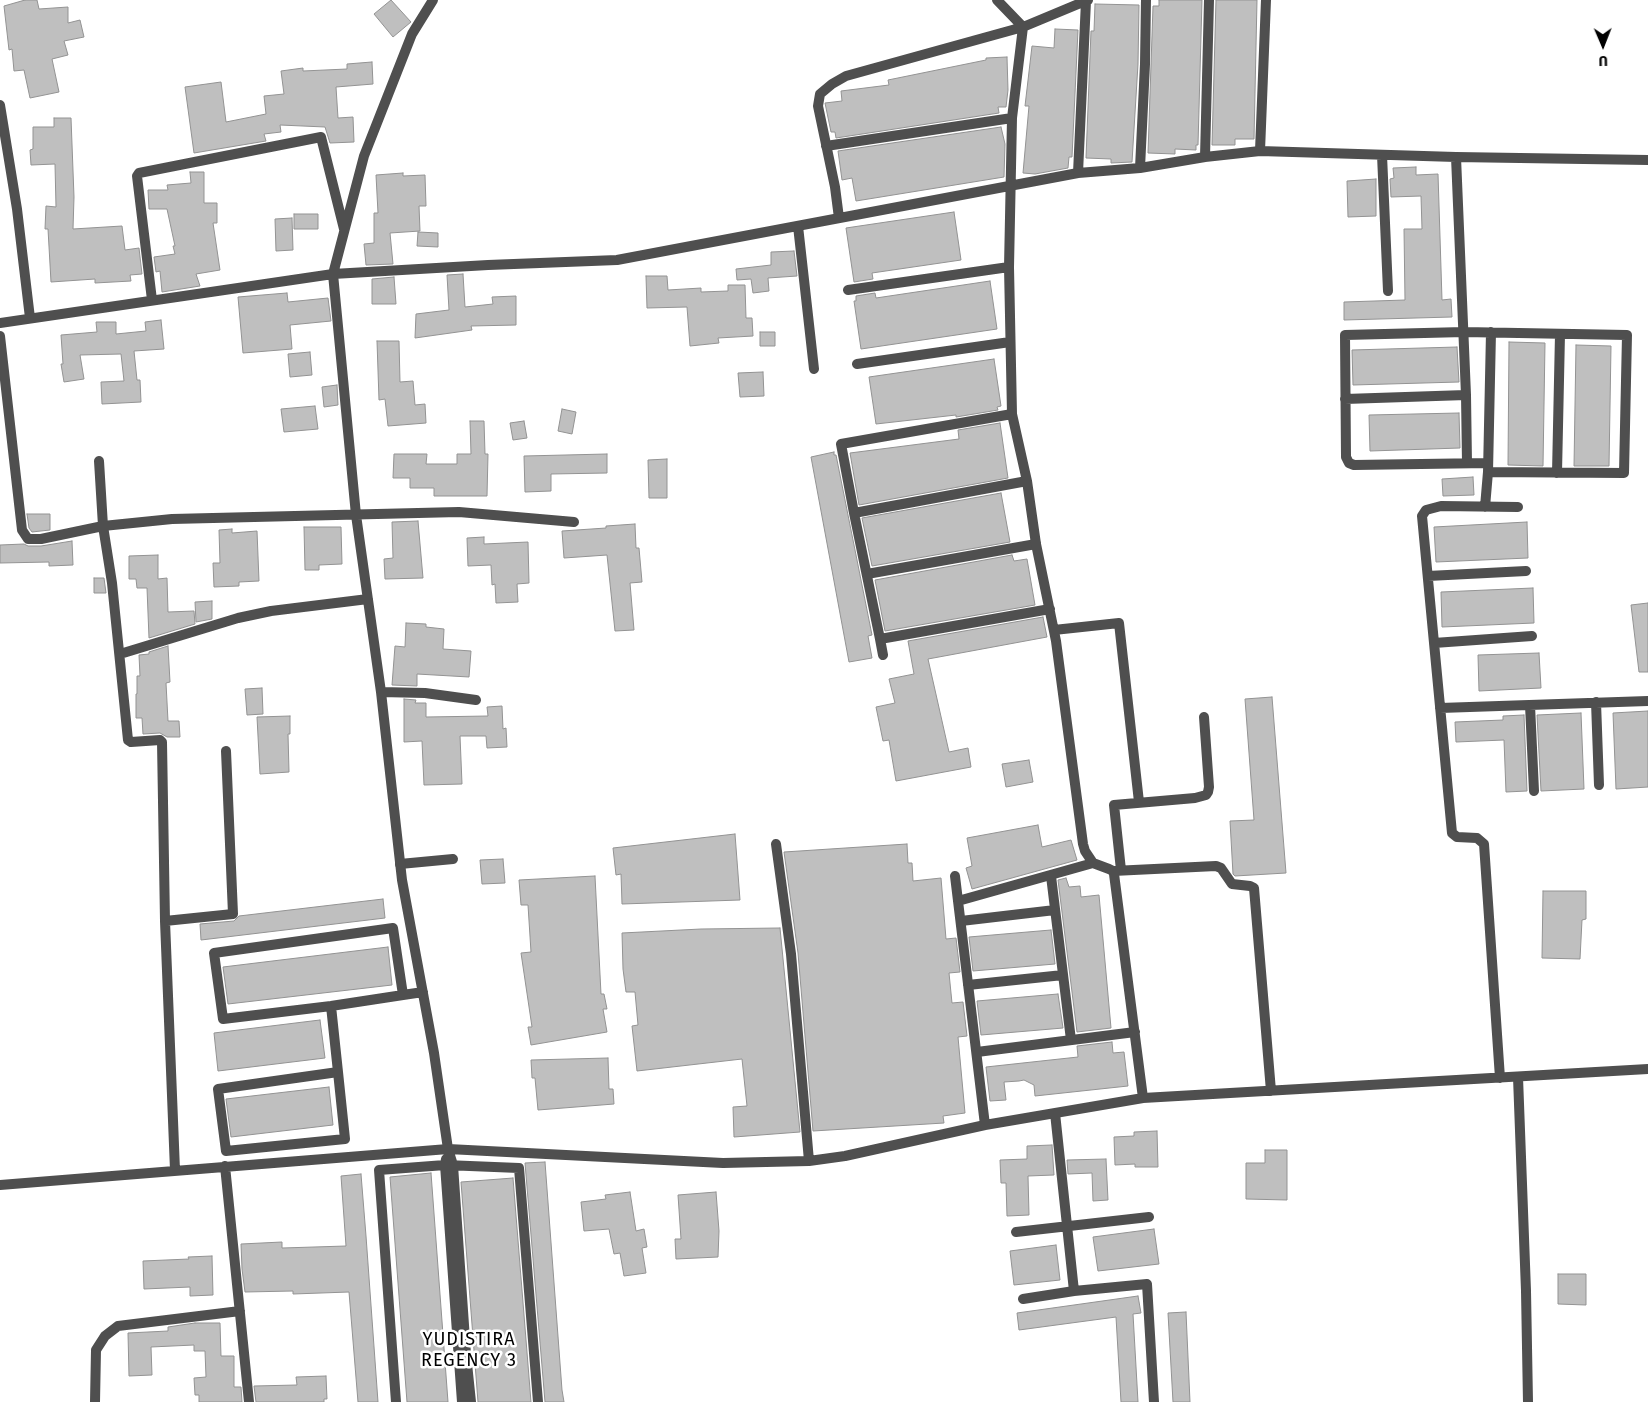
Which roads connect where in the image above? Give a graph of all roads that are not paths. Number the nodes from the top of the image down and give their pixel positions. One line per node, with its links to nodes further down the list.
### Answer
1 (433, 0): 21 (street)
2 (997, 0): 7 (street)
3 (1087, 0): 7 (street); 17 (street)
4 (1146, 0): 16 (street)
5 (1209, 0): 13 (street)
6 (1266, 0): 11 (street)
7 (1024, 27): 9 (street); 10 (street)
8 (0, 105): 27 (street)
9 (1012, 118): 10 (street); 18 (street)
10 (826, 146): 19 (street)
11 (1260, 151): 12 (street); 13 (street)
12 (1382, 155): 14 (street); 25 (street)
13 (1205, 157): 16 (street)
14 (1456, 157): 15 (street); 29 (street)
15 (1648, 160)
16 (1140, 168): 17 (street)
17 (1078, 173): 18 (street)
18 (1011, 184): 19 (street); 22 (street)
19 (839, 218): 20 (street)
20 (798, 226): 23 (street); 35 (street)
21 (344, 231): 23 (street); 26 (street)
22 (1009, 267): 24 (street); 33 (street)
23 (332, 274): 26 (street); 47 (street)
24 (848, 290)
25 (1388, 291)
26 (152, 300): 27 (street)
27 (30, 318): 28 (street)
28 (0, 323)
29 (1464, 332): 30 (street); 36 (street); 37 (street)
30 (1491, 332): 31 (street); 41 (street)
31 (1560, 334): 42 (street); 42 (street)
32 (0, 336): 49 (street)
33 (1010, 342): 34 (street); 38 (street)
34 (857, 364)
35 (814, 369)
36 (1466, 395): 37 (street); 40 (street)
37 (1345, 399): 40 (street)
38 (1012, 414): 43 (street); 46 (street)
39 (99, 461): 49 (street)
40 (1467, 463): 41 (street)
41 (1488, 467): 42 (street); 44 (street)
42 (1557, 473)
43 (1027, 481): 46 (street); 50 (street)
44 (1486, 507): 45 (street); 53 (street)
45 (1518, 507)
46 (854, 512): 52 (street)
47 (356, 515): 48 (street); 49 (street); 54 (street)
48 (574, 522)
49 (103, 526): 60 (street)
50 (1036, 544): 52 (street); 55 (street)
51 (1526, 571): 53 (street)
52 (867, 574): 58 (street)
53 (1428, 576): 59 (street)
54 (368, 599): 60 (street); 62 (street)
55 (1050, 609): 56 (street); 58 (street)
56 (1054, 630): 72 (street); 75 (street)
57 (1532, 636): 59 (street)
58 (880, 639): 61 (street)
59 (1434, 643): 67 (street)
60 (120, 654): 83 (street)
61 (882, 655)
62 (381, 692): 63 (street); 76 (street)
63 (476, 700)
64 (1648, 701): 65 (street)
65 (1596, 702): 66 (street); 70 (street)
66 (1530, 705): 67 (street); 71 (street)
67 (1440, 708): 95 (street)
68 (1204, 717): 72 (street)
69 (226, 751): 83 (street)
70 (1599, 786)
71 (1534, 791)
72 (1140, 802): 77 (street)
73 (776, 844): 101 (street)
74 (453, 859): 76 (street)
75 (1093, 863): 77 (street); 79 (street)
76 (400, 864): 86 (street)
77 (1117, 871): 89 (street); 96 (street)
78 (955, 876): 80 (street)
79 (1051, 876): 80 (street); 81 (street)
80 (958, 901): 82 (street)
81 (1055, 910): 82 (street); 84 (street)
82 (961, 920): 85 (street)
83 (164, 921): 104 (street)
84 (1063, 975): 85 (street); 90 (street)
85 (968, 985): 91 (street)
86 (423, 992): 87 (street); 100 (street)
87 (403, 995): 88 (street); 88 (street)
88 (331, 1006): 93 (street)
89 (1135, 1032): 90 (street); 97 (street)
90 (1071, 1040): 91 (street)
91 (977, 1052): 99 (street)
92 (1648, 1069): 94 (street)
93 (338, 1072): 93 (street)
94 (1518, 1077): 95 (street); 118 (street)
95 (1500, 1078): 96 (street)
96 (1271, 1091): 97 (street)
97 (1144, 1098): 98 (street)
98 (1054, 1113): 99 (street); 107 (street)
99 (985, 1125): 101 (street)
100 (448, 1149): 101 (street); 102 (street); 103 (street)
101 (809, 1162)
102 (449, 1165): 112 (street); 115 (street); 116 (street)
103 (225, 1166): 104 (street); 111 (street)
104 (175, 1170): 105 (street)
105 (0, 1185)
106 (1149, 1217): 107 (street)
107 (1067, 1226): 108 (street); 109 (street)
108 (1016, 1232)
109 (1074, 1291): 110 (street); 117 (street)
110 (1023, 1299)
111 (240, 1311): 113 (street); 114 (street)
112 (466, 1401)
113 (96, 1402)
114 (249, 1402)
115 (396, 1402)
116 (538, 1402)
117 (1154, 1402)
118 (1528, 1402)

